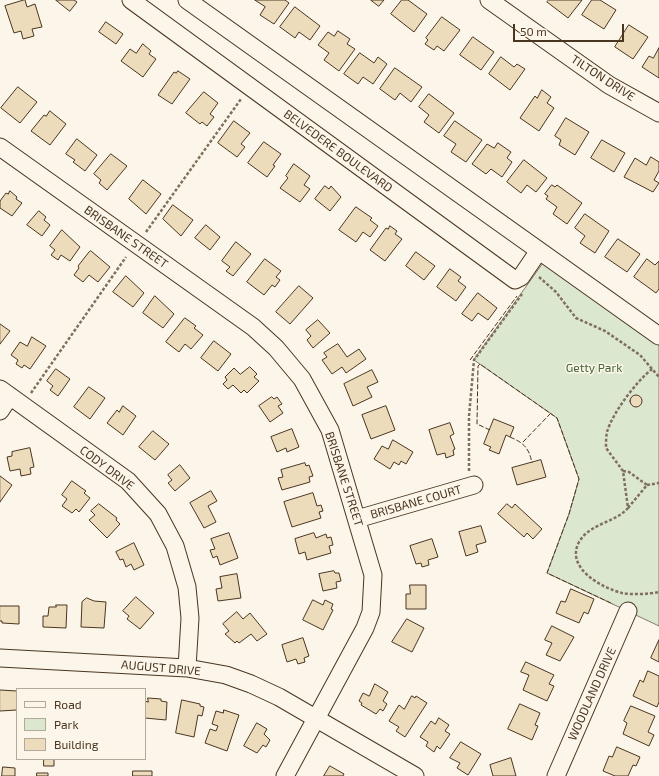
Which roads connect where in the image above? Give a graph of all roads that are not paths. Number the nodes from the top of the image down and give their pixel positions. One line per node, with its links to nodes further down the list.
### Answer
1 (131, 0): 6 (street, BELVEDERE BOULEVARD)
2 (187, 0): 6 (street)
3 (488, 0): 4 (street, TILTON DRIVE)
4 (659, 113)
5 (0, 147): 11 (street, BRISBANE STREET)
6 (538, 252): 7 (street)
7 (659, 336)
8 (5, 393): 9 (street); 14 (street, CODY DRIVE)
9 (0, 411)
10 (474, 485): 11 (street, BRISBANE COURT)
11 (358, 519): 15 (street, BRISBANE STREET)
12 (628, 611): 18 (street, WOODLAND DRIVE)
13 (0, 658): 14 (street, AUGUST DRIVE)
14 (187, 668): 15 (street, AUGUST DRIVE)
15 (315, 718): 16 (street, BRISBANE STREET); 17 (street, AUGUST DRIVE)
16 (285, 776)
17 (415, 776)
18 (556, 776)

